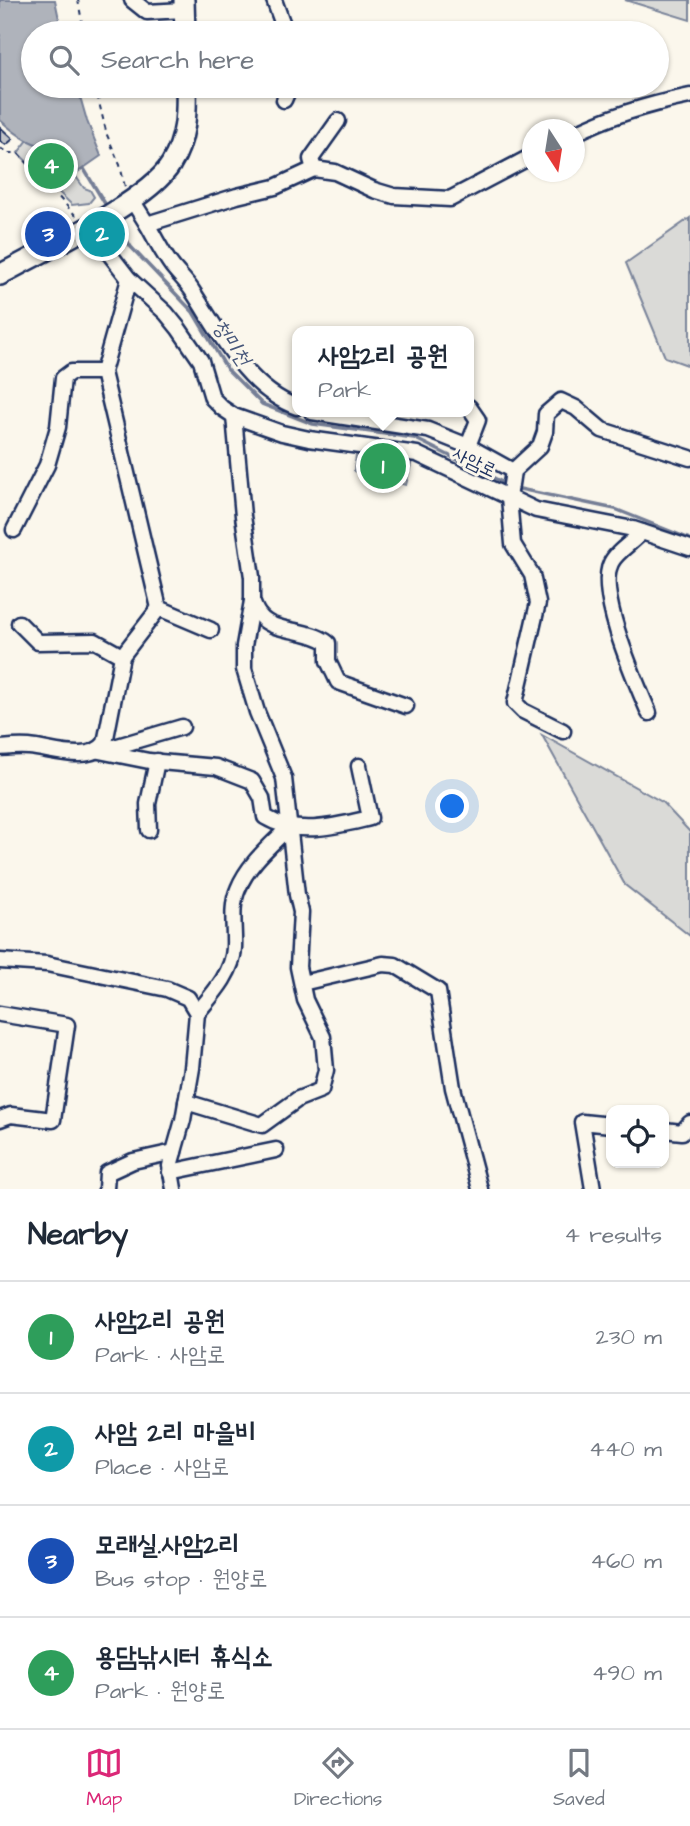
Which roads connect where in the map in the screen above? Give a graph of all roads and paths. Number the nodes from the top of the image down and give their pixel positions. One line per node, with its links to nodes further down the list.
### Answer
1 (78, 0): 5 (path)
2 (132, 0): 4 (street)
3 (274, 0): 6 (street)
4 (184, 5)
5 (82, 21)
6 (282, 21)
7 (690, 96): 11 (street)
8 (98, 98): 15 (path)
9 (186, 98): 15 (main road)
10 (338, 121): 14 (street)
11 (585, 129)
12 (0, 148): 17 (path)
13 (522, 162): 14 (street)
14 (314, 169): 16 (street)
15 (131, 201): 16 (street); 17 (main road)
16 (147, 224): 21 (street)
17 (89, 226): 18 (main road); 19 (street, 사암로)
18 (0, 275)
19 (129, 279): 20 (street); 23 (street, 사암로)
20 (103, 372): 29 (street); 33 (street)
21 (292, 405)
22 (474, 411): 25 (street)
23 (234, 416): 28 (street, 사암로); 32 (street)
24 (344, 417): 25 (street)
25 (468, 446): 27 (street)
26 (690, 457): 27 (street)
27 (513, 471): 28 (street)
28 (509, 498): 30 (street, 사암로); 40 (street)
29 (14, 530)
30 (642, 532): 31 (street, 사암로); 38 (street)
31 (690, 548)
32 (252, 601): 37 (street); 45 (street)
33 (159, 608): 35 (street); 36 (street)
34 (19, 623): 36 (street)
35 (211, 630)
36 (122, 656): 42 (street)
37 (406, 706)
38 (649, 713)
39 (182, 727): 42 (street)
40 (563, 731)
41 (0, 748): 42 (street)
42 (99, 751): 43 (street)
43 (156, 761): 45 (street); 46 (street)
44 (359, 766): 45 (street)
45 (289, 827): 48 (street); 49 (street)
46 (149, 830)
47 (0, 961): 49 (street)
48 (302, 983): 51 (street); 61 (street)
49 (197, 1013): 51 (street)
50 (0, 1014): 52 (street)
51 (186, 1102): 57 (street)
52 (0, 1119)
53 (690, 1123): 55 (street)
54 (606, 1124): 62 (street)
55 (669, 1131)
56 (276, 1150): 58 (street)
57 (174, 1152): 58 (street); 59 (street)
58 (170, 1172): 60 (street)
59 (106, 1189)
60 (174, 1189)
61 (480, 1189)
62 (593, 1189)

